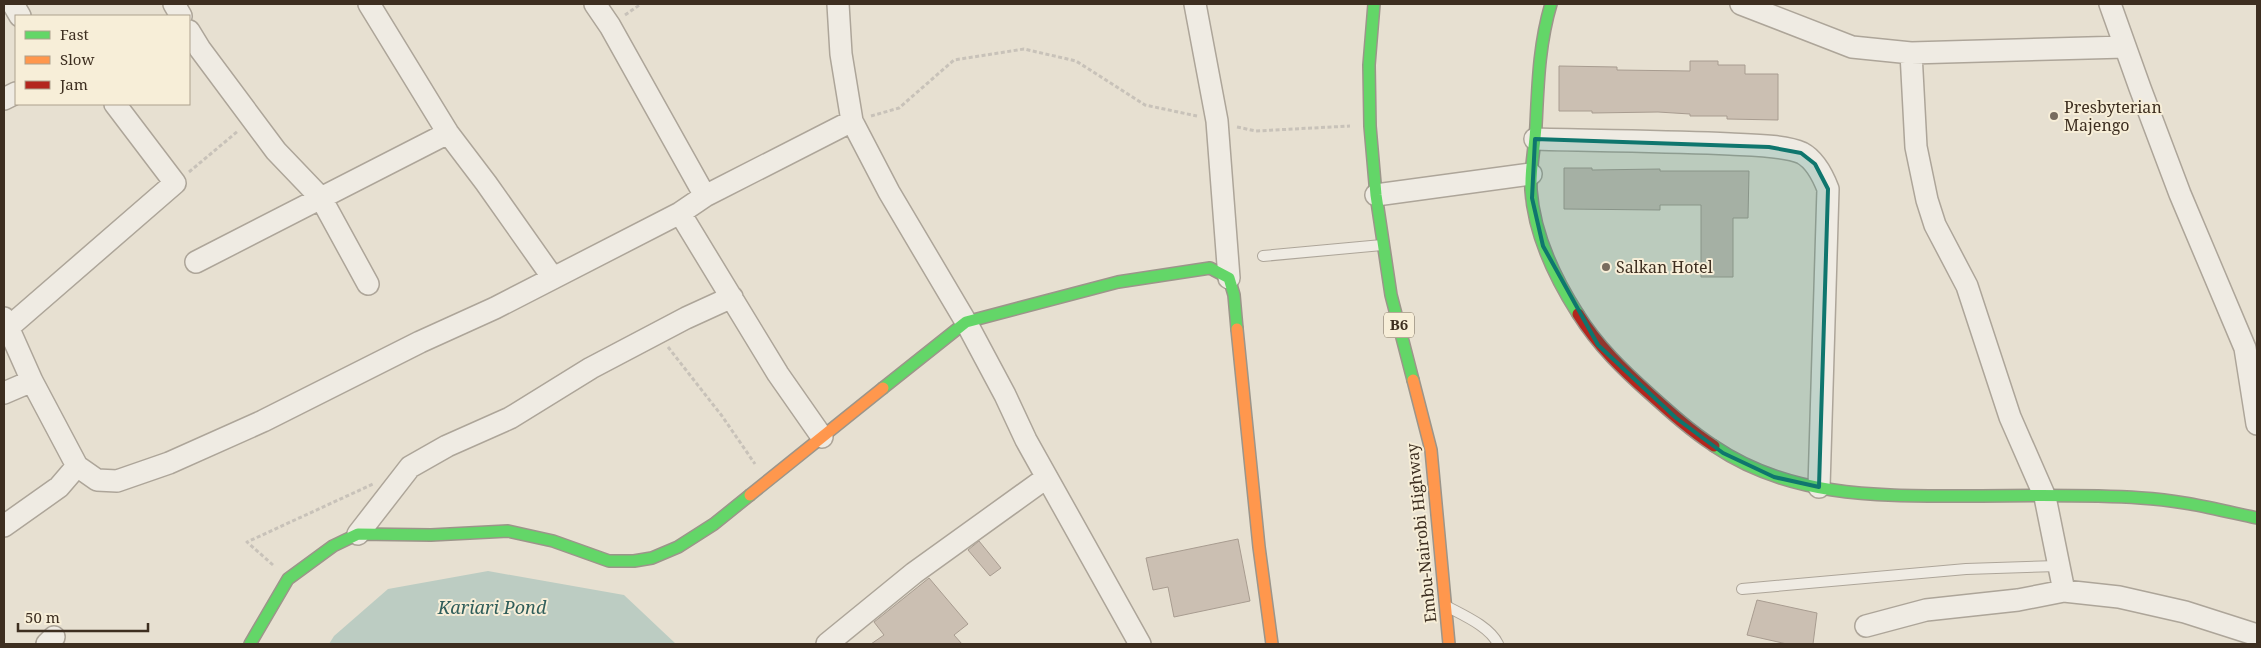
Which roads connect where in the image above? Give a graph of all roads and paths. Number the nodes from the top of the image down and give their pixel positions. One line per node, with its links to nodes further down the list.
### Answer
1 (13, 4): 11 (street)
2 (174, 4): 12 (street)
3 (369, 4): 23 (street)
4 (595, 4): 28 (street)
5 (838, 4): 20 (street)
6 (1195, 4): 21 (street)
7 (1374, 4): 22 (street, Embu-Nairobi Highway / B6)
8 (1551, 4): 24 (street)
9 (1741, 4): 15 (street)
10 (2110, 4): 14 (street)
11 (19, 15)
12 (180, 15)
13 (190, 32): 19 (street)
14 (2124, 47): 15 (street); 43 (street)
15 (1911, 54): 50 (street)
16 (15, 94): 17 (street)
17 (4, 100)
18 (117, 105): 26 (street)
19 (252, 120): 26 (path); 29 (street)
20 (852, 121): 21 (path); 28 (street); 38 (street)
21 (1217, 121): 22 (path); 35 (street)
22 (1370, 126): 27 (street, Embu-Nairobi Highway / B6)
23 (448, 133): 29 (street); 34 (street)
24 (1535, 139): 25 (street); 49 (street)
25 (1531, 174): 27 (street); 49 (street)
26 (174, 183): 39 (street)
27 (1376, 195): 31 (street, Embu-Nairobi Highway / B6)
28 (706, 196): 30 (street)
29 (321, 198): 33 (street); 36 (street)
30 (680, 213): 34 (street); 37 (street)
31 (1383, 245): 32 (lane); 58 (street, Embu-Nairobi Highway / B6)
32 (1263, 256)
33 (196, 262)
34 (553, 278): 45 (street)
35 (1228, 278): 38 (street); 64 (street)
36 (368, 284)
37 (732, 297): 40 (street); 44 (street)
38 (966, 322): 44 (street); 46 (street)
39 (6, 323): 41 (street)
40 (657, 333): 47 (path); 53 (street)
41 (32, 381): 42 (street); 45 (street)
42 (4, 393)
43 (2257, 424)
44 (822, 437): 47 (street)
45 (77, 466): 52 (street)
46 (1046, 478): 62 (street); 63 (street)
47 (767, 481): 53 (street)
48 (373, 484): 55 (path)
49 (1819, 487): 50 (street)
50 (2045, 496): 51 (street); 54 (street)
51 (2257, 518)
52 (4, 526)
53 (358, 534): 55 (street)
54 (2058, 566): 56 (lane); 57 (street)
55 (288, 579): 61 (street)
56 (1742, 589)
57 (2064, 591): 59 (street); 60 (street)
58 (1445, 606): 65 (street, Embu-Nairobi Highway / B6); 66 (lane)
59 (1866, 626)
60 (2257, 635)
61 (250, 644)
62 (827, 644)
63 (1140, 644)
64 (1272, 644)
65 (1449, 644)
66 (1498, 644)

